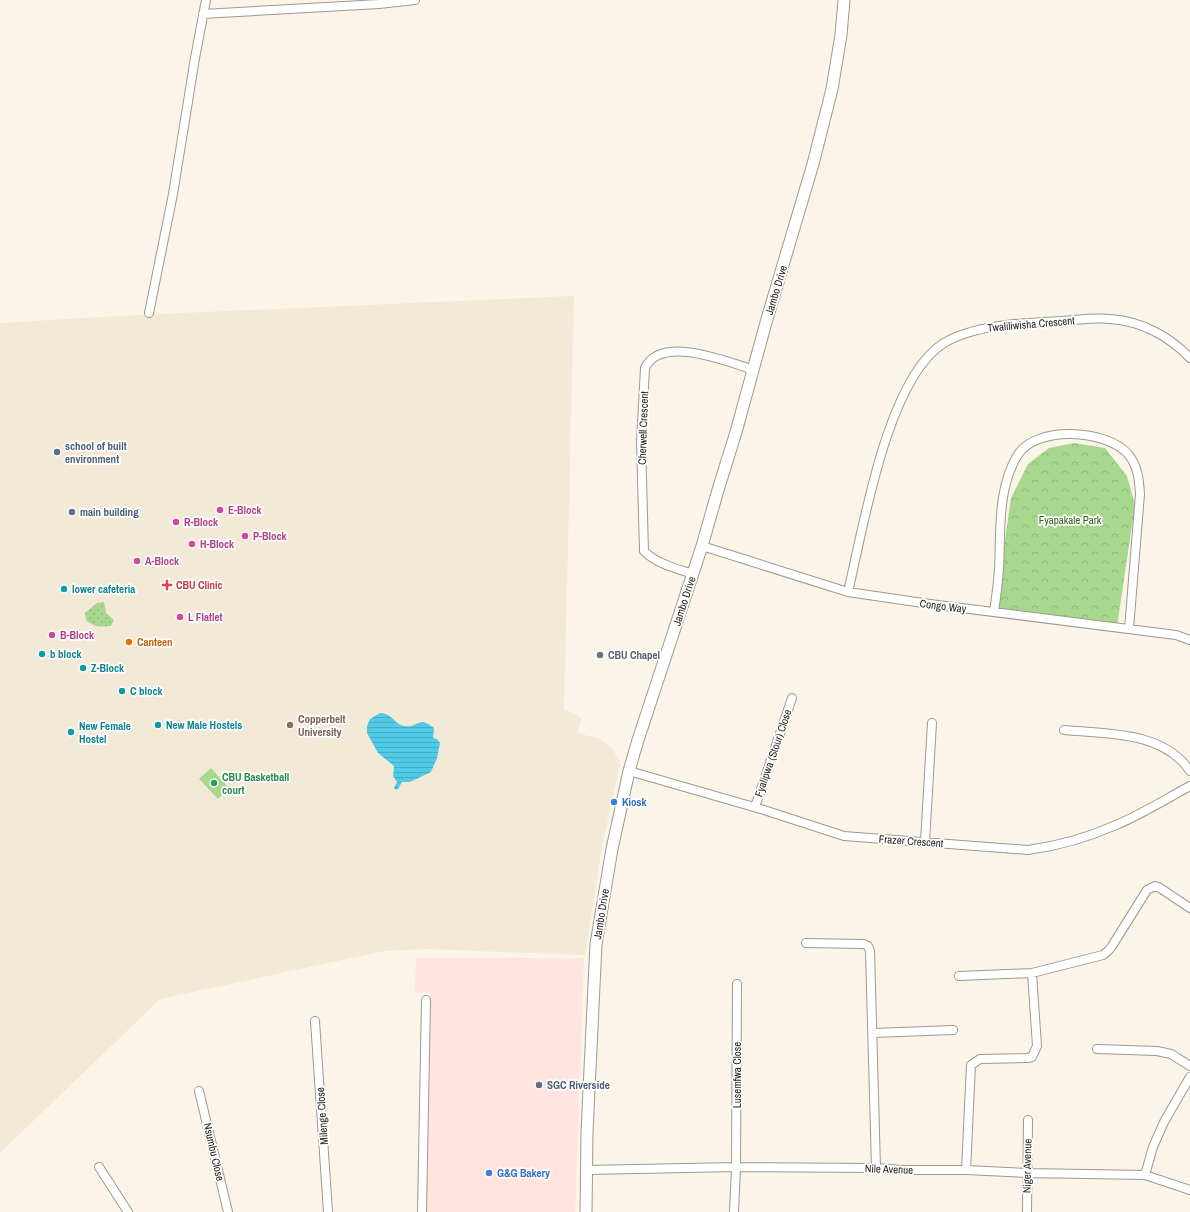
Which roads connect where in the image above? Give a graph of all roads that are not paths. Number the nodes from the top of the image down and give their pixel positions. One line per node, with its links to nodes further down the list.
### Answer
1 (206, 0): 5 (street)
2 (415, 0): 4 (street)
3 (844, 0): 8 (main road, Jambo Drive)
4 (378, 2): 5 (street)
5 (203, 14): 6 (street)
6 (149, 313)
7 (1190, 358): 11 (street, Twaliliwisha Crescent)
8 (754, 370): 9 (main road, Jambo Drive); 10 (street, Cherwell Crescent)
9 (702, 546): 10 (main road, Jambo Drive); 11 (street, Congo Way)
10 (693, 574): 18 (main road, Jambo Drive)
11 (848, 592): 12 (street, Congo Way)
12 (994, 612): 13 (street, Congo Way); 13 (street)
13 (1129, 629): 14 (street, Congo Way)
14 (1190, 640)
15 (792, 698): 21 (street, Fyalipwa (Stour) Close)
16 (932, 723): 22 (street)
17 (1064, 730): 19 (street)
18 (629, 771): 21 (street, Frazer Crescent); 40 (main road, Jambo Drive)
19 (1190, 771)
20 (1190, 786): 22 (street, Frazer Crescent)
21 (755, 808): 22 (street, Frazer Crescent)
22 (925, 842)
23 (1190, 908): 25 (street)
24 (806, 943): 31 (street)
25 (1032, 973): 26 (street); 41 (street)
26 (959, 976)
27 (737, 984): 38 (street, Lusemfwa Close)
28 (426, 1000): 48 (street)
29 (315, 1021): 47 (street, Milenge Close)
30 (953, 1030): 31 (street)
31 (873, 1033): 39 (street)
32 (1097, 1049): 33 (street)
33 (1190, 1066)
34 (1190, 1077): 43 (street)
35 (199, 1091): 46 (street, Nsumbu Close)
36 (1028, 1120): 42 (street, Niger Avenue)
37 (99, 1167): 45 (street)
38 (736, 1167): 39 (street, Nile Avenue); 40 (street, Nile Avenue); 50 (street, Lusemfwa Close)
39 (876, 1168): 41 (street, Nile Avenue)
40 (586, 1170): 49 (main road, Jambo Drive)
41 (966, 1170): 42 (street, Nile Avenue)
42 (1028, 1173): 43 (street, Nile Avenue); 51 (street, Niger Avenue)
43 (1145, 1175): 44 (street, Nile Avenue)
44 (1190, 1190)
45 (128, 1212)
46 (228, 1212)
47 (328, 1212)
48 (422, 1212)
49 (586, 1212)
50 (734, 1212)
51 (1027, 1212)

